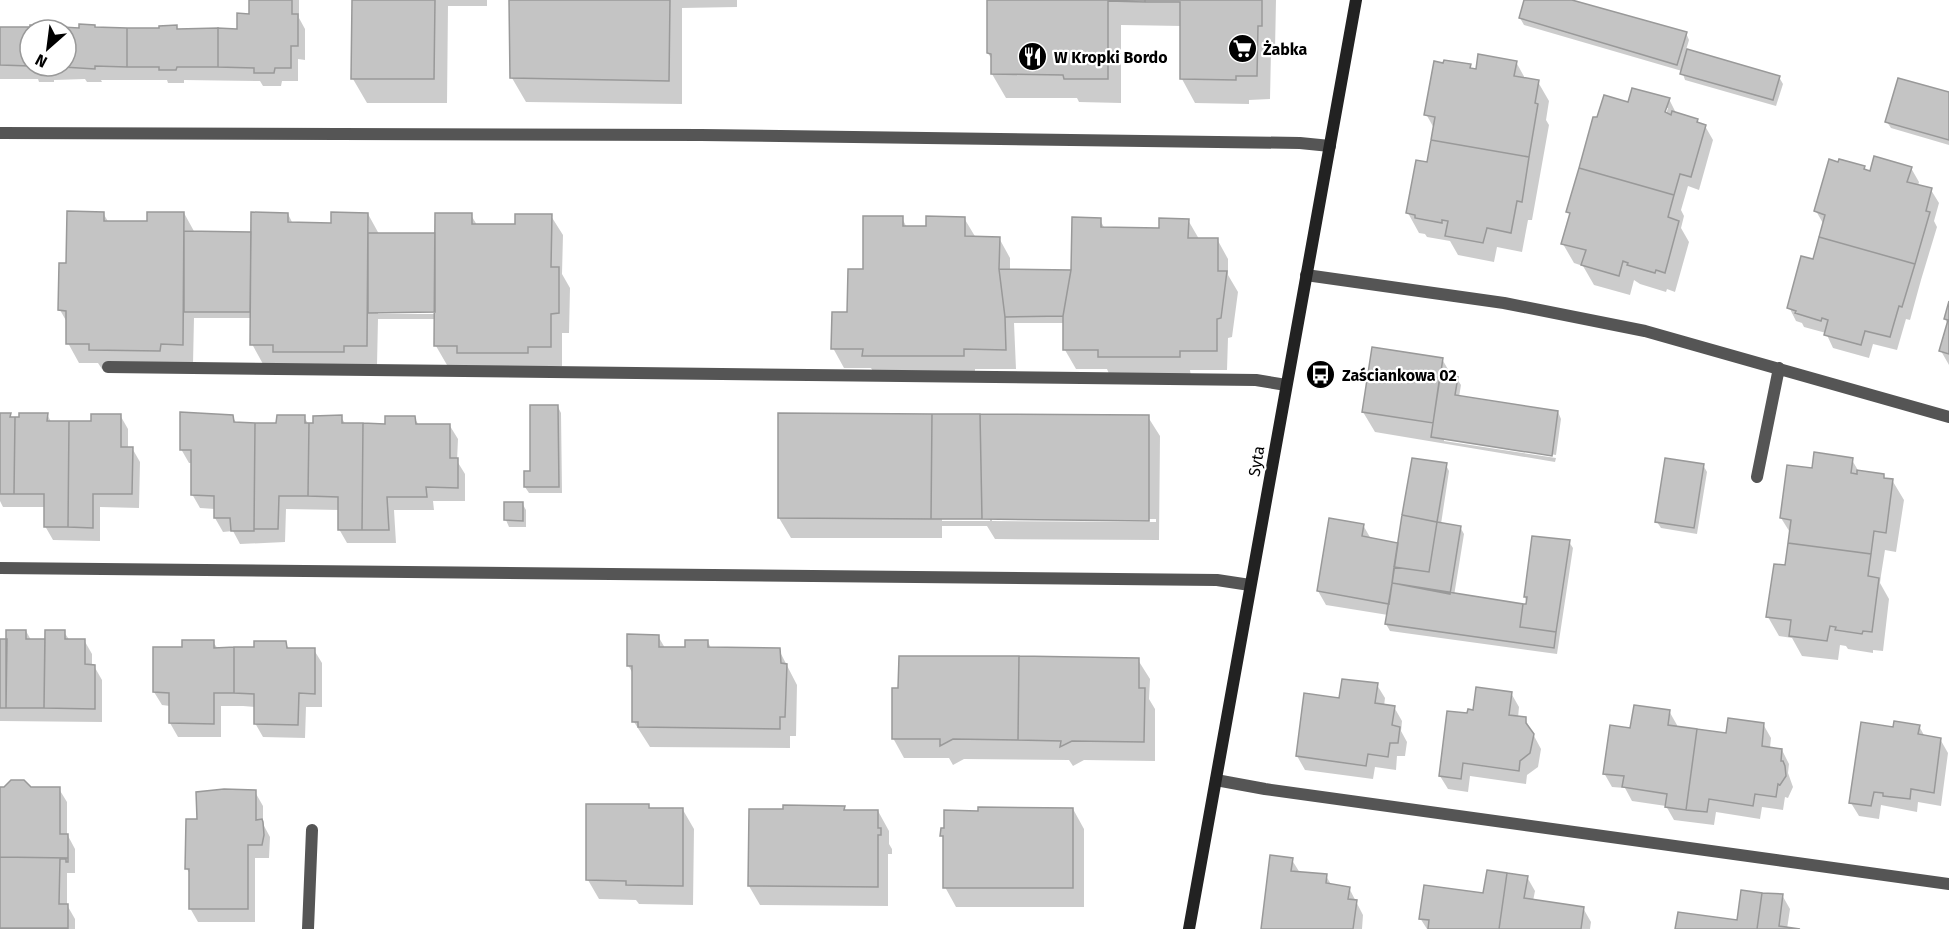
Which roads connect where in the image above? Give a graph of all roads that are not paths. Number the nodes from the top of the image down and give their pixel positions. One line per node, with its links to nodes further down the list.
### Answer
1 (1356, 0): 3 (street, Syta)
2 (0, 133): 3 (street)
3 (1330, 146): 4 (street, Syta)
4 (1306, 275): 6 (street); 7 (street, Syta)
5 (108, 367): 7 (street)
6 (1779, 368): 8 (street); 9 (street)
7 (1286, 385): 11 (street, Syta)
8 (1949, 417)
9 (1757, 477)
10 (0, 568): 11 (street)
11 (1250, 585): 12 (street, Syta)
12 (1216, 780): 14 (street); 16 (street, Syta)
13 (312, 830): 15 (street)
14 (1949, 884)
15 (308, 929)
16 (1189, 929)

